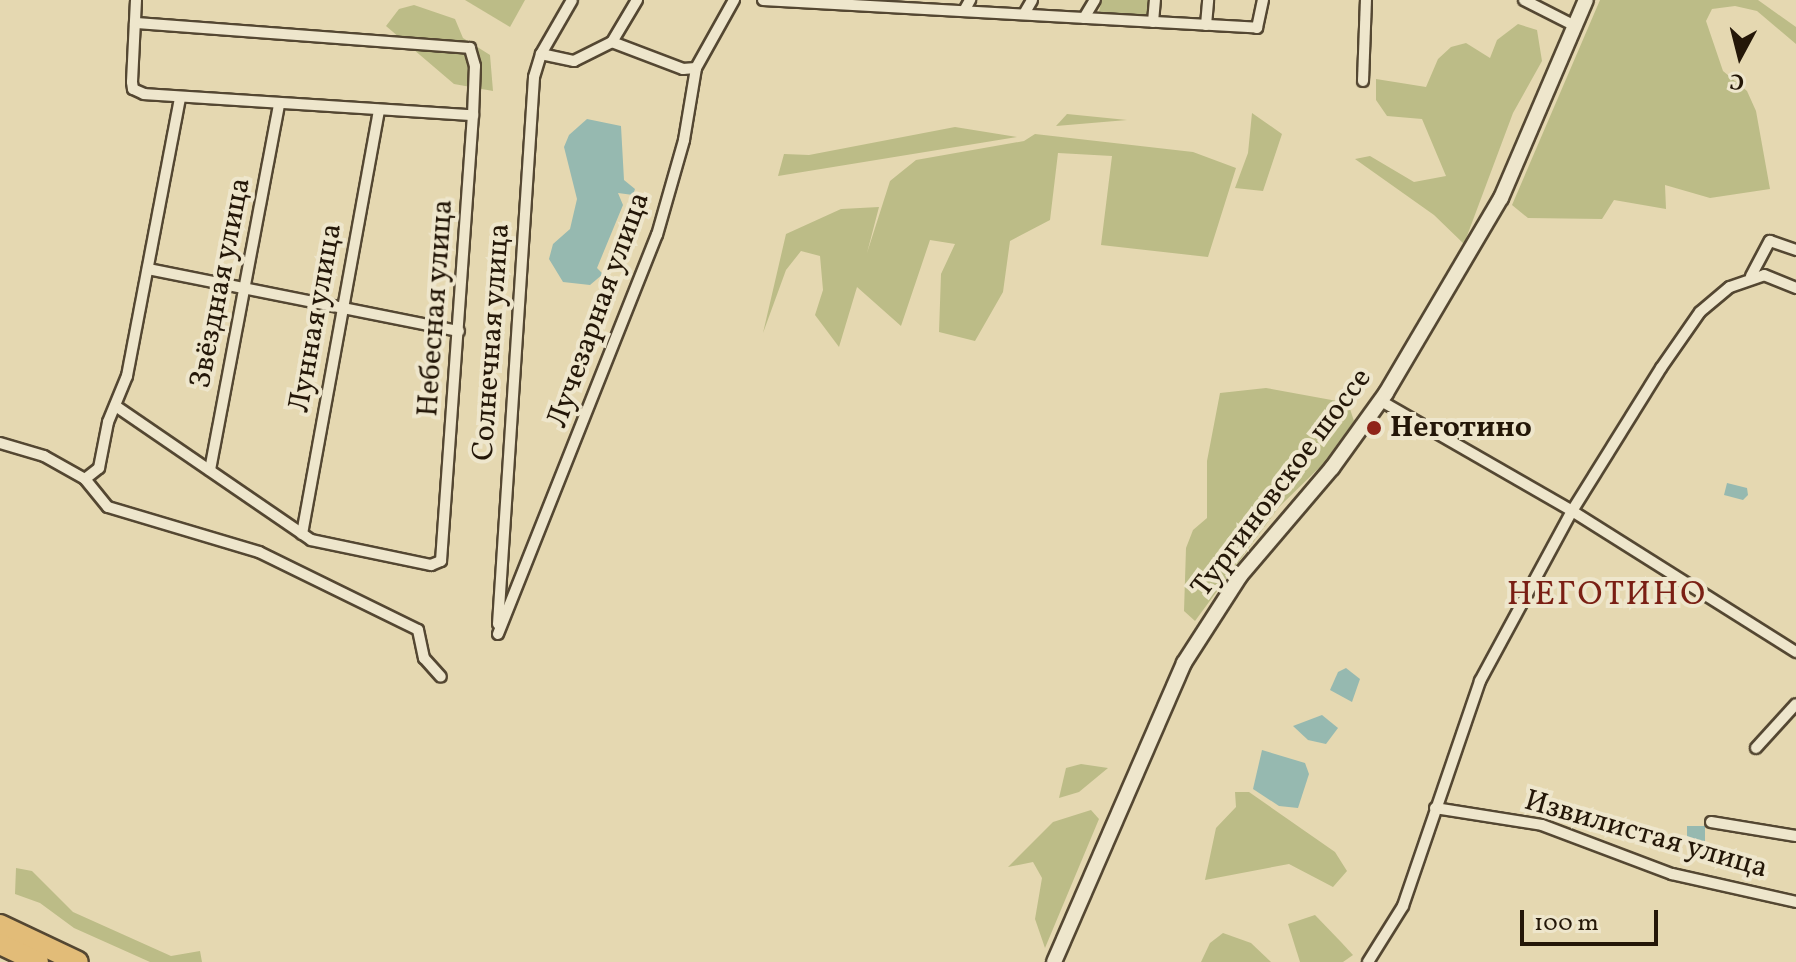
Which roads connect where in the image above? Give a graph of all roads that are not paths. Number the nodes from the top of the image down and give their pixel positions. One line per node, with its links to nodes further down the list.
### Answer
1 (136, 0): 21 (street)
2 (572, 0): 25 (street, Солнечная улица)
3 (637, 0): 24 (street)
4 (734, 0): 26 (street, Лучезарная улица)
5 (763, 0): 15 (street)
6 (970, 0): 17 (street)
7 (1032, 0): 18 (street)
8 (1095, 0): 19 (street)
9 (1155, 0): 20 (street)
10 (1208, 0): 22 (street)
11 (1263, 0): 22 (street)
12 (1366, 0): 27 (street)
13 (1524, 0): 23 (street)
14 (1586, 0): 23 (main road, Тургиновское шоссе)
15 (844, 2): 16 (street)
16 (908, 4): 17 (street)
17 (964, 11): 18 (street)
18 (1024, 14): 19 (street)
19 (1084, 18): 20 (street)
20 (1153, 22): 22 (street)
21 (135, 23): 28 (street); 31 (street, Небесная улица)
22 (1206, 25)
23 (1575, 26): 39 (main road, Тургиновское шоссе)
24 (612, 42): 25 (street); 26 (street)
25 (541, 54): 46 (street, Солнечная улица)
26 (696, 68): 46 (street, Лучезарная улица)
27 (1363, 81)
28 (180, 98): 29 (street); 33 (street)
29 (279, 106): 30 (street); 35 (street, Звёздная улица)
30 (379, 110): 31 (street); 37 (street, Лунная улица)
31 (473, 115): 38 (street, Небесная улица)
32 (1796, 250): 34 (street)
33 (148, 269): 35 (street); 40 (street)
34 (1751, 276): 36 (street); 44 (street)
35 (245, 288): 37 (street); 42 (street, Звёздная улица)
36 (1796, 288)
37 (342, 307): 38 (street); 45 (street, Лунная улица)
38 (459, 331): 45 (street, Небесная улица)
39 (1381, 401): 44 (street); 59 (main road, Тургиновское шоссе)
40 (117, 407): 42 (street); 43 (street)
41 (0, 443): 43 (street)
42 (210, 470): 45 (street)
43 (85, 479): 48 (street)
44 (1572, 511): 47 (street); 51 (street)
45 (302, 534)
46 (498, 634)
47 (1796, 652)
48 (441, 677)
49 (1796, 704): 50 (street)
50 (1756, 748)
51 (1435, 808): 54 (street, Извилистая улица); 60 (street)
52 (1711, 822): 53 (street)
53 (1796, 836)
54 (1796, 902)
55 (0, 925): 58 (highway)
56 (0, 944): 57 (highway)
57 (38, 962)
58 (78, 962)
59 (1054, 962)
60 (1368, 962)

